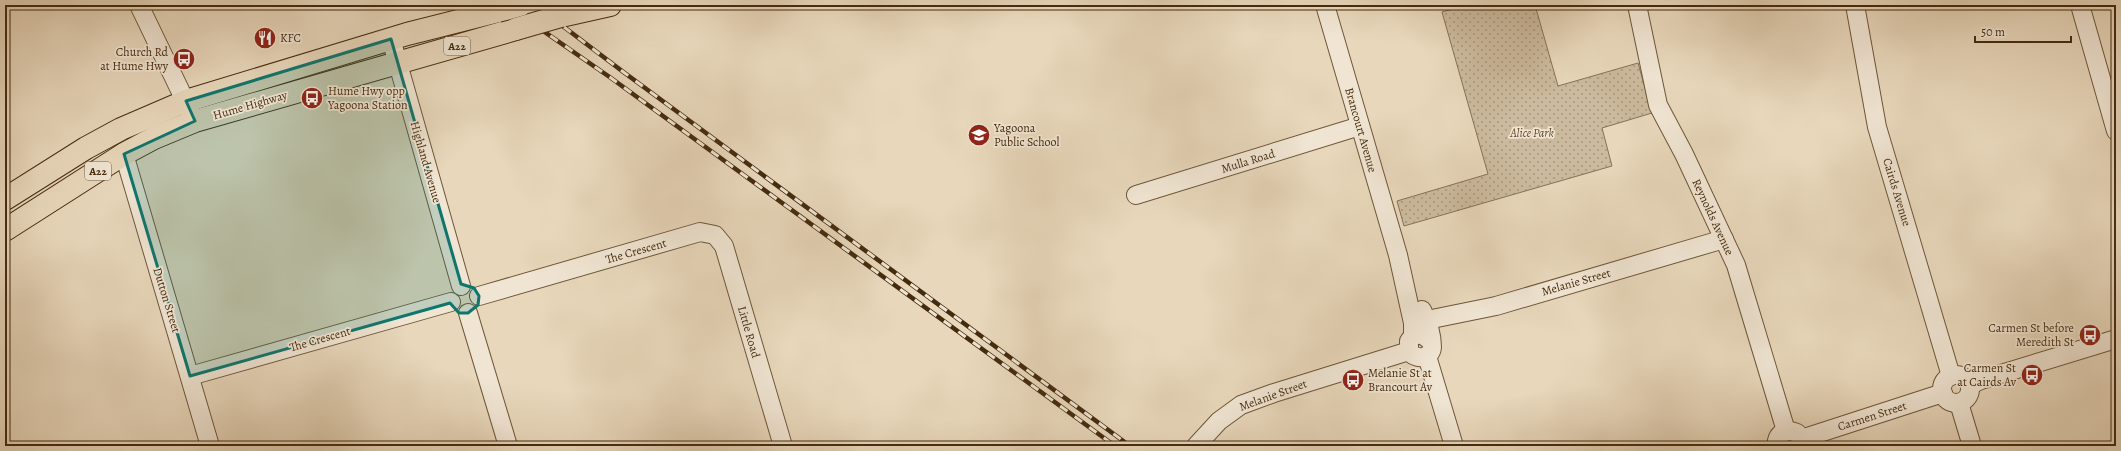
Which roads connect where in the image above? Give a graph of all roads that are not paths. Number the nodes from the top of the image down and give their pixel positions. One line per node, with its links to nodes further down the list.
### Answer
1 (139, 5): 10 (street)
2 (520, 5): 8 (highway, Hume Highway / A22, bridge)
3 (610, 5): 9 (highway, Hume Highway / A22, bridge)
4 (1325, 5): 12 (street, Brancourt Avenue)
5 (1637, 5): 19 (street, Reynolds Avenue)
6 (1855, 5): 30 (street, Cairds Avenue)
7 (2080, 5): 13 (street)
8 (390, 39): 9 (street, Highland Avenue); 10 (highway, Hume Highway / A22)
9 (398, 64): 11 (highway, Hume Highway / A22); 21 (street, Highland Avenue)
10 (186, 101): 11 (street); 16 (highway, Hume Highway / A22)
11 (195, 121): 14 (highway, Hume Highway / A22)
12 (1360, 126): 15 (street, Mulla Road); 20 (street, Brancourt Avenue)
13 (2116, 131)
14 (124, 154): 17 (highway, Hume Highway / A22); 29 (street, Dutton Street)
15 (1136, 195)
16 (5, 199)
17 (5, 230)
18 (700, 232): 22 (street, The Crescent); 37 (street, Little Road)
19 (1724, 239): 25 (street, Melanie Street); 34 (street, Reynolds Avenue)
20 (1398, 255): 25 (street, Brancourt Avenue); 27 (street, Brancourt Avenue)
21 (461, 286): 22 (street); 23 (street)
22 (479, 296): 24 (street)
23 (451, 302): 24 (street); 29 (street, The Crescent)
24 (468, 313): 36 (street)
25 (1427, 320): 28 (street, Brancourt Avenue)
26 (2116, 339): 31 (street)
27 (1411, 344): 28 (street); 38 (street, Melanie Street)
28 (1429, 348): 39 (street, Brancourt Avenue)
29 (190, 376): 35 (street, Dutton Street)
30 (1951, 376): 31 (street); 32 (street)
31 (1970, 386): 33 (street)
32 (1943, 393): 33 (street); 34 (street, Carmen Street)
33 (1959, 403): 40 (street)
34 (1786, 442)
35 (210, 446)
36 (508, 446)
37 (783, 446)
38 (1196, 446)
39 (1454, 446)
40 (1972, 446)

